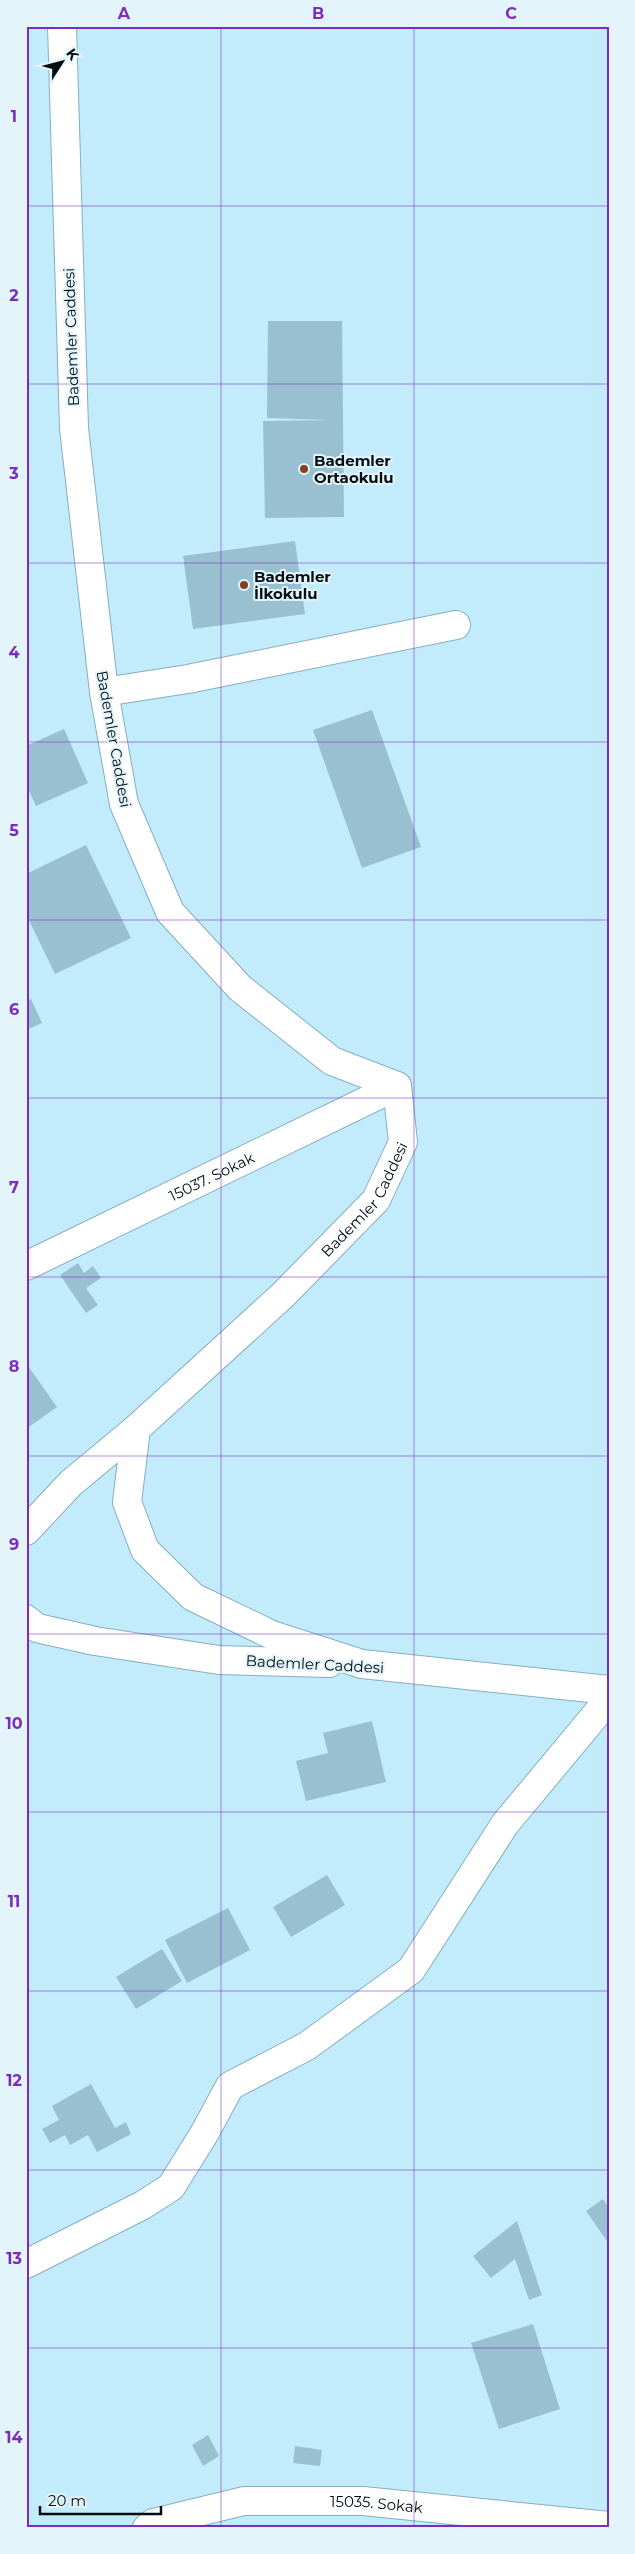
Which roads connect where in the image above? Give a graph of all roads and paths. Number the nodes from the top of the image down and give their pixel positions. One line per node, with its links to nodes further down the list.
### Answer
1 (62, 26): 3 (street, Bademler Caddesi)
2 (456, 625): 3 (street)
3 (104, 692): 4 (street, Bademler Caddesi)
4 (397, 1086): 5 (street, 15037. Sokak); 6 (street, Bademler Caddesi)
5 (26, 1266)
6 (136, 1429): 7 (street, Bademler Caddesi); 9 (street)
7 (26, 1531)
8 (26, 1619): 9 (street, Bademler Caddesi)
9 (362, 1664): 10 (street, Bademler Caddesi)
10 (609, 1690)
11 (609, 1699): 12 (street)
12 (26, 2264)
13 (609, 2526): 14 (street, 15035. Sokak)
14 (148, 2528)

